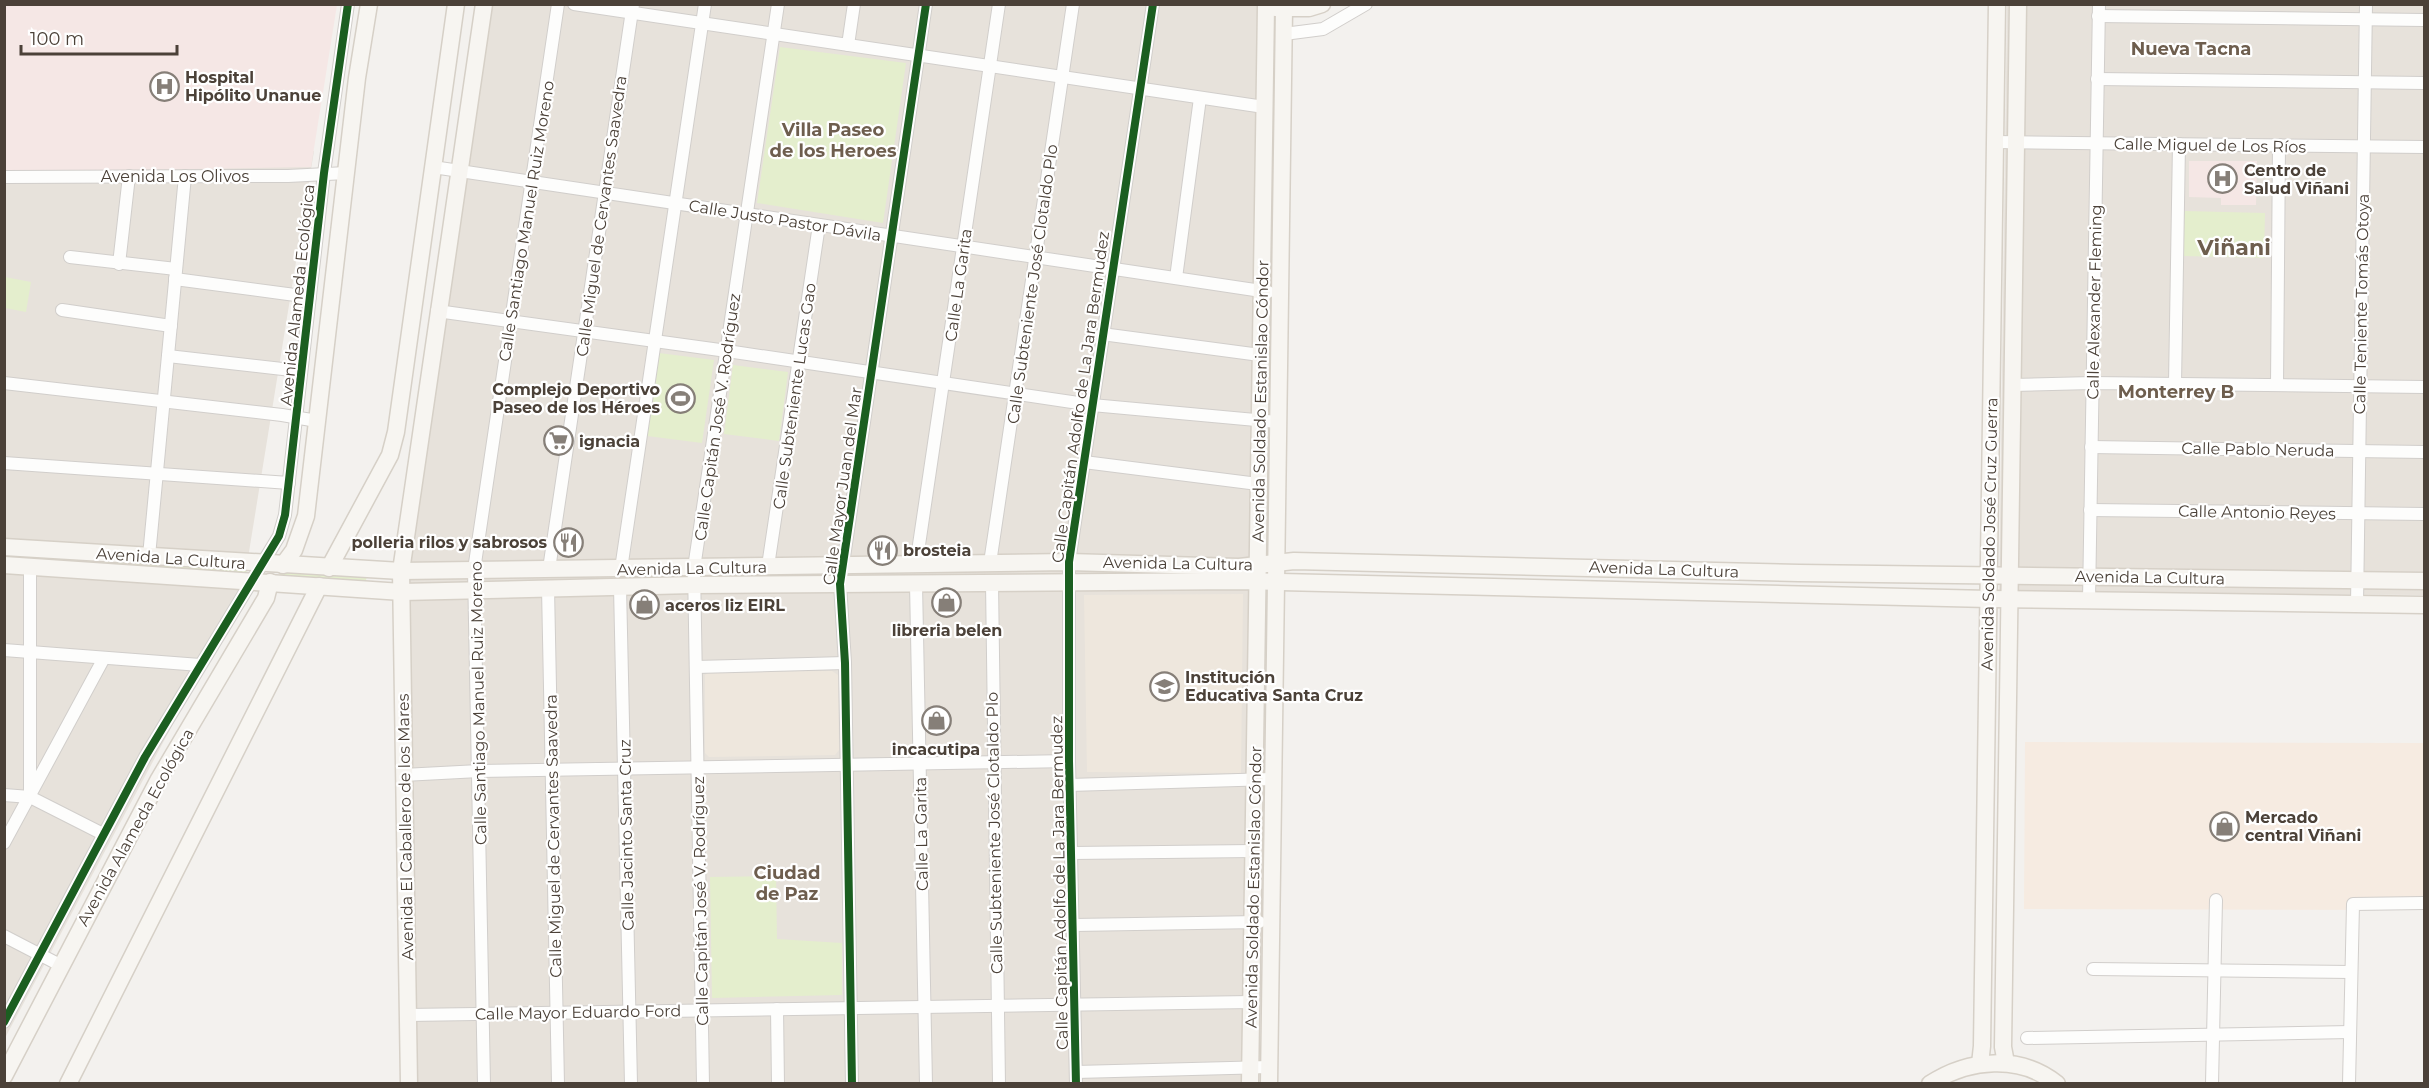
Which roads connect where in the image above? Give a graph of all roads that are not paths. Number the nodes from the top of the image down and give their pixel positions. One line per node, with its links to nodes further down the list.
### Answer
1 (348, 4): 47 (street, Avenida Alameda Ecológica)
2 (369, 4): 48 (main road, Avenida Alameda Ecológica)
3 (456, 4): 45 (main road)
4 (484, 4): 46 (main road)
5 (558, 4): 52 (street, Calle Santiago Manuel Ruiz Moreno)
6 (574, 4): 20 (street)
7 (705, 4): 25 (street)
8 (778, 4): 26 (street, Calle Capitán José V. Rodríguez)
9 (854, 4): 28 (street)
10 (926, 4): 29 (street, Calle Mayor Juan del Mar)
11 (999, 4): 30 (street, Calle La Garita)
12 (1073, 4): 31 (street, Calle Subteniente José Clotaldo Plo)
13 (1153, 4): 35 (street, Calle Capitán Adolfo de La Jara Bermudez)
14 (1322, 4): 21 (main road)
15 (1366, 4): 27 (street)
16 (1997, 4): 38 (main road, Avenida Soldado José Cruz Guerra)
17 (2018, 4): 39 (main road, Avenida Soldado José Cruz Guerra)
18 (2366, 4): 23 (street, Calle Teniente Tomás Otoya)
19 (1263, 5): 21 (main road); 37 (main road, Avenida Soldado Estanislao Cóndor)
20 (632, 9): 25 (street); 53 (street, Calle Miguel de Cervantes Saavedra)
21 (1284, 9): 27 (main road, Avenida Soldado Estanislao Cóndor)
22 (2099, 10): 23 (street); 32 (street, Calle Alexander Fleming)
23 (2366, 19): 24 (street); 33 (street, Calle Teniente Tomás Otoya)
24 (2424, 20)
25 (703, 24): 26 (street); 54 (street)
26 (774, 34): 28 (street); 55 (street, Calle Capitán José V. Rodríguez)
27 (1284, 34): 66 (main road, Avenida Soldado Estanislao Cóndor)
28 (848, 45): 29 (street)
29 (918, 56): 30 (street); 57 (street, Calle Mayor Juan del Mar)
30 (990, 66): 31 (street); 58 (street, Calle La Garita)
31 (1062, 77): 35 (street); 60 (street, Calle Subteniente José Clotaldo Plo)
32 (2097, 79): 33 (street); 40 (street, Calle Alexander Fleming)
33 (2365, 82): 34 (street); 43 (street, Calle Teniente Tomás Otoya)
34 (2424, 83)
35 (1138, 89): 36 (street); 62 (street, Calle Capitán Adolfo de La Jara Bermudez)
36 (1200, 98): 37 (street); 64 (street)
37 (1264, 107): 65 (main road, Avenida Soldado Estanislao Cóndor)
38 (1995, 142): 39 (street, Calle Miguel de Los Ríos); 127 (main road, Avenida Soldado José Cruz Guerra)
39 (2016, 142): 40 (street, Calle Miguel de Los Ríos); 85 (main road, Avenida Soldado José Cruz Guerra)
40 (2096, 143): 41 (street, Calle Miguel de Los Ríos); 83 (street, Calle Alexander Fleming)
41 (2179, 144): 42 (street, Calle Miguel de Los Ríos); 84 (street)
42 (2279, 146): 43 (street, Calle Miguel de Los Ríos); 86 (street)
43 (2364, 146): 44 (street, Calle Miguel de Los Ríos); 87 (street, Calle Teniente Tomás Otoya)
44 (2424, 147)
45 (433, 167): 46 (street, Calle Justo Pastor Dávila); 120 (main road)
46 (458, 170): 52 (street, Calle Justo Pastor Dávila); 69 (main road)
47 (324, 173): 48 (street, Avenida Los Olivos); 50 (street, Avenida Los Olivos); 67 (street, Avenida Alameda Ecológica)
48 (346, 173): 93 (main road, Avenida Alameda Ecológica)
49 (129, 176): 50 (street, Avenida Los Olivos); 51 (street, Avenida Los Olivos); 61 (street)
50 (185, 176): 63 (street)
51 (4, 177)
52 (532, 182): 53 (street, Calle Justo Pastor Dávila); 70 (street, Calle Santiago Manuel Ruiz Moreno)
53 (605, 193): 54 (street, Calle Justo Pastor Dávila); 72 (street, Calle Miguel de Cervantes Saavedra)
54 (676, 203): 55 (street, Calle Justo Pastor Dávila); 74 (street)
55 (747, 214): 56 (street, Calle Justo Pastor Dávila); 75 (street, Calle Capitán José V. Rodríguez)
56 (819, 225): 57 (street, Calle Justo Pastor Dávila); 78 (street, Calle Subteniente Lucas Gao)
57 (892, 236): 58 (street, Calle Justo Pastor Dávila); 80 (street, Calle Mayor Juan del Mar)
58 (963, 246): 60 (street, Calle Justo Pastor Dávila); 82 (street, Calle La Garita)
59 (70, 257): 61 (street)
60 (1036, 257): 62 (street, Calle Justo Pastor Dávila); 89 (street, Calle Subteniente José Clotaldo Plo)
61 (118, 264): 63 (street)
62 (1112, 268): 64 (street, Calle Justo Pastor Dávila); 73 (street, Calle Capitán Adolfo de La Jara Bermudez)
63 (176, 274): 67 (street); 71 (street)
64 (1176, 278): 65 (street, Calle Justo Pastor Dávila)
65 (1261, 291): 66 (street, Calle Justo Pastor Dávila); 77 (main road, Avenida Soldado Estanislao Cóndor)
66 (1280, 294): 95 (main road, Avenida Soldado Estanislao Cóndor)
67 (310, 297): 79 (street, Avenida Alameda Ecológica)
68 (62, 310): 71 (street)
69 (437, 311): 70 (street); 126 (main road)
70 (511, 321): 72 (street); 125 (street, Calle Santiago Manuel Ruiz Moreno)
71 (171, 326): 76 (street)
72 (584, 331): 74 (street); 123 (street, Calle Miguel de Cervantes Saavedra)
73 (1102, 334): 77 (street); 91 (street, Calle Capitán Adolfo de La Jara Bermudez)
74 (656, 341): 75 (street); 124 (street)
75 (726, 351): 78 (street); 121 (street, Calle Capitán José V. Rodríguez)
76 (168, 356): 79 (street); 90 (street)
77 (1260, 356): 94 (main road, Avenida Soldado Estanislao Cóndor)
78 (799, 361): 80 (street); 119 (street, Calle Subteniente Lucas Gao)
79 (300, 371): 92 (street, Avenida Alameda Ecológica)
80 (871, 372): 82 (street); 118 (street, Calle Mayor Juan del Mar)
81 (4, 383): 90 (street)
82 (943, 383): 89 (street); 115 (street, Calle La Garita)
83 (2092, 383): 84 (street); 85 (street); 96 (street, Calle Alexander Fleming)
84 (2175, 384): 86 (street)
85 (2013, 385): 128 (main road, Avenida Soldado José Cruz Guerra)
86 (2277, 385): 87 (street)
87 (2360, 386): 88 (street); 97 (street, Calle Teniente Tomás Otoya)
88 (2424, 387)
89 (1015, 394): 91 (street); 110 (street, Calle Subteniente José Clotaldo Plo)
90 (164, 403): 92 (street); 101 (street)
91 (1092, 405): 94 (street); 99 (street, Calle Capitán Adolfo de La Jara Bermudez)
92 (296, 418): 93 (street); 102 (street, Avenida Alameda Ecológica)
93 (317, 422): 114 (main road, Avenida Alameda Ecológica)
94 (1259, 422): 95 (street); 103 (main road, Avenida Soldado Estanislao Cóndor)
95 (1278, 422): 111 (main road, Avenida Soldado Estanislao Cóndor)
96 (2091, 447): 97 (street, Calle Pablo Neruda); 104 (street, Calle Alexander Fleming)
97 (2358, 451): 98 (street, Calle Pablo Neruda); 105 (street, Calle Teniente Tomás Otoya)
98 (2424, 452)
99 (1084, 462): 103 (street); 109 (street, Calle Capitán Adolfo de La Jara Bermudez)
100 (4, 463): 101 (street)
101 (157, 472): 102 (street); 108 (street)
102 (289, 483): 112 (street, Avenida Alameda Ecológica)
103 (1258, 484): 116 (main road, Avenida Soldado Estanislao Cóndor)
104 (2090, 510): 105 (street, Calle Antonio Reyes); 129 (street, Calle Alexander Fleming)
105 (2357, 514): 106 (street, Calle Antonio Reyes); 130 (street, Calle Teniente Tomás Otoya)
106 (2424, 514)
107 (4, 547): 108 (main road, Avenida La Cultura)
108 (149, 556): 112 (main road, Avenida La Cultura)
109 (1069, 562): 110 (main road, Avenida La Cultura); 116 (main road, Avenida La Cultura); 134 (street, Calle Capitán Adolfo de La Jara Bermudez)
110 (990, 563): 115 (main road, Avenida La Cultura)
111 (1276, 563): 116 (main road, Avenida La Cultura); 122 (main road, Avenida La Cultura); 136 (main road, Avenida Soldado Estanislao Cóndor)
112 (263, 564): 114 (main road, Avenida La Cultura); 132 (street, Avenida Alameda Ecológica)
113 (4, 565): 117 (main road, Avenida La Cultura)
114 (283, 565): 120 (main road, Avenida La Cultura)
115 (916, 565): 118 (main road, Avenida La Cultura)
116 (1257, 565): 135 (main road, Avenida Soldado Estanislao Cóndor)
117 (30, 566): 132 (main road, Avenida La Cultura); 153 (street)
118 (842, 566): 119 (main road, Avenida La Cultura); 138 (street, Calle Mayor Juan del Mar)
119 (768, 567): 121 (main road, Avenida La Cultura)
120 (328, 568): 126 (main road, Avenida La Cultura)
121 (694, 568): 124 (main road, Avenida La Cultura); 140 (street, Calle Capitán José V. Rodríguez)
122 (1635, 568): 127 (main road, Avenida La Cultura); 145 (main road)
123 (549, 569): 124 (main road, Avenida La Cultura); 125 (main road, Avenida La Cultura)
124 (621, 569)
125 (474, 570): 126 (main road, Avenida La Cultura); 144 (street, Calle Santiago Manuel Ruiz Moreno)
126 (401, 571): 146 (main road, Avenida El Caballero de los Mares)
127 (1989, 575): 128 (main road, Avenida La Cultura); 147 (main road, Avenida Soldado José Cruz Guerra)
128 (2010, 575): 129 (main road, Avenida La Cultura); 148 (main road, Avenida Soldado José Cruz Guerra)
129 (2089, 576): 130 (main road, Avenida La Cultura); 149 (street, Calle Alexander Fleming)
130 (2356, 580): 131 (main road, Avenida La Cultura); 150 (street, Calle Teniente Tomás Otoya)
131 (2424, 580)
132 (252, 582): 133 (main road, Avenida La Cultura); 156 (street, Avenida Alameda Ecológica)
133 (270, 582): 141 (main road, Avenida La Cultura); 183 (main road, Avenida Alameda Ecológica)
134 (1069, 582): 135 (main road, Avenida La Cultura); 137 (main road, Avenida La Cultura); 158 (street, Calle Capitán Adolfo de La Jara Bermudez)
135 (1257, 582): 136 (main road, Avenida La Cultura); 167 (main road, Avenida Soldado Estanislao Cóndor)
136 (1276, 582): 145 (main road, Avenida La Cultura); 168 (main road, Avenida Soldado Estanislao Cóndor)
137 (992, 583): 139 (main road, Avenida La Cultura); 159 (street, Calle Subteniente José Clotaldo Plo)
138 (840, 584): 139 (main road, Avenida La Cultura); 140 (main road, Avenida La Cultura); 155 (street, Calle Mayor Juan del Mar)
139 (916, 584): 160 (street, Calle La Garita)
140 (694, 585): 142 (main road, Avenida La Cultura); 157 (street, Calle Capitán José V. Rodríguez)
141 (319, 586): 146 (main road, Avenida La Cultura); 208 (main road)
142 (620, 587): 143 (main road, Avenida La Cultura); 164 (street, Calle Jacinto Santa Cruz)
143 (548, 588): 144 (main road, Avenida La Cultura); 163 (street, Calle Miguel de Cervantes Saavedra)
144 (476, 590): 146 (main road, Avenida La Cultura); 165 (street, Calle Santiago Manuel Ruiz Moreno)
145 (1634, 590): 147 (main road, Avenida La Cultura)
146 (402, 591): 166 (main road, Avenida El Caballero de los Mares)
147 (1989, 599): 148 (main road, Avenida La Cultura); 203 (main road, Avenida Soldado José Cruz Guerra)
148 (2010, 599): 149 (main road, Avenida La Cultura); 202 (main road, Avenida Soldado José Cruz Guerra)
149 (2089, 600): 150 (main road, Avenida La Cultura)
150 (2356, 604): 151 (main road, Avenida La Cultura)
151 (2424, 604)
152 (4, 650): 153 (street)
153 (29, 652): 154 (street); 171 (street)
154 (104, 658): 156 (street); 171 (street)
155 (845, 663): 157 (street); 161 (street, Calle Mayor Juan del Mar)
156 (200, 665): 172 (street, Avenida Alameda Ecológica)
157 (696, 667): 162 (street, Calle Capitán José V. Rodríguez)
158 (1069, 761): 159 (street); 169 (street, Calle Capitán Adolfo de La Jara Bermudez)
159 (994, 763): 160 (street); 189 (street, Calle Subteniente José Clotaldo Plo)
160 (920, 764): 161 (street); 190 (street, Calle La Garita)
161 (846, 765): 162 (street); 191 (street, Calle Mayor Juan del Mar)
162 (698, 769): 164 (street); 193 (street, Calle Capitán José V. Rodríguez)
163 (551, 770): 164 (street); 165 (street); 195 (street, Calle Miguel de Cervantes Saavedra)
164 (625, 770): 194 (street, Calle Jacinto Santa Cruz)
165 (479, 771): 166 (street); 196 (street, Calle Santiago Manuel Ruiz Moreno)
166 (403, 775): 197 (main road, Avenida El Caballero de los Mares)
167 (1254, 779): 168 (street); 169 (street); 174 (main road, Avenida Soldado Estanislao Cóndor)
168 (1273, 779): 179 (main road, Avenida Soldado Estanislao Cóndor)
169 (1069, 785): 175 (street, Calle Capitán Adolfo de La Jara Bermudez)
170 (4, 795): 171 (street)
171 (30, 797): 172 (street); 173 (street)
172 (103, 834): 182 (street, Avenida Alameda Ecológica)
173 (4, 843)
174 (1253, 851): 175 (street); 178 (main road, Avenida Soldado Estanislao Cóndor)
175 (1072, 853): 180 (street, Calle Capitán Adolfo de La Jara Bermudez)
176 (2216, 900): 185 (street)
177 (2424, 903): 186 (street)
178 (1252, 922): 179 (street); 180 (street); 187 (main road, Avenida Soldado Estanislao Cóndor)
179 (1271, 922): 205 (main road, Avenida Soldado Estanislao Cóndor)
180 (1074, 925): 188 (street, Calle Capitán Adolfo de La Jara Bermudez)
181 (4, 936): 182 (street)
182 (39, 955): 183 (street); 198 (street, Avenida Alameda Ecológica)
183 (60, 965): 206 (main road, Avenida Alameda Ecológica)
184 (2093, 969): 185 (street)
185 (2215, 970): 186 (street); 200 (street)
186 (2351, 972): 199 (street)
187 (1251, 1002): 188 (street, Calle Mayor Eduardo Ford); 204 (main road, Avenida Soldado Estanislao Cóndor)
188 (1076, 1005): 189 (street, Calle Mayor Eduardo Ford); 207 (street, Calle Capitán Adolfo de La Jara Bermudez)
189 (996, 1006): 190 (street, Calle Mayor Eduardo Ford); 217 (street, Calle Subteniente José Clotaldo Plo)
190 (925, 1007): 191 (street, Calle Mayor Eduardo Ford); 216 (street, Calle La Garita)
191 (850, 1008): 192 (street, Calle Mayor Eduardo Ford); 215 (street, Calle Mayor Juan del Mar)
192 (777, 1009): 193 (street, Calle Mayor Eduardo Ford); 214 (street)
193 (702, 1010): 194 (street, Calle Mayor Eduardo Ford); 213 (street, Calle Capitán José V. Rodríguez)
194 (630, 1012): 195 (street, Calle Mayor Eduardo Ford); 212 (street, Calle Jacinto Santa Cruz)
195 (556, 1013): 196 (street, Calle Mayor Eduardo Ford); 211 (street, Calle Miguel de Cervantes Saavedra)
196 (483, 1014): 197 (street, Calle Mayor Eduardo Ford); 210 (street, Calle Santiago Manuel Ruiz Moreno)
197 (408, 1015): 209 (main road, Avenida El Caballero de los Mares)
198 (4, 1022)
199 (2350, 1032): 200 (street); 221 (street)
200 (2213, 1034): 201 (street); 220 (street)
201 (2027, 1038)
202 (2006, 1063): 203 (main road); 219 (main road)
203 (1980, 1064): 218 (main road)
204 (1250, 1075): 205 (street); 207 (street)
205 (1269, 1075)
206 (4, 1076)
207 (1076, 1078)
208 (68, 1083)
209 (409, 1083)
210 (484, 1083)
211 (558, 1083)
212 (631, 1083)
213 (702, 1083)
214 (778, 1083)
215 (852, 1083)
216 (926, 1083)
217 (999, 1083)
218 (1930, 1083)
219 (2057, 1083)
220 (2212, 1083)
221 (2349, 1083)

